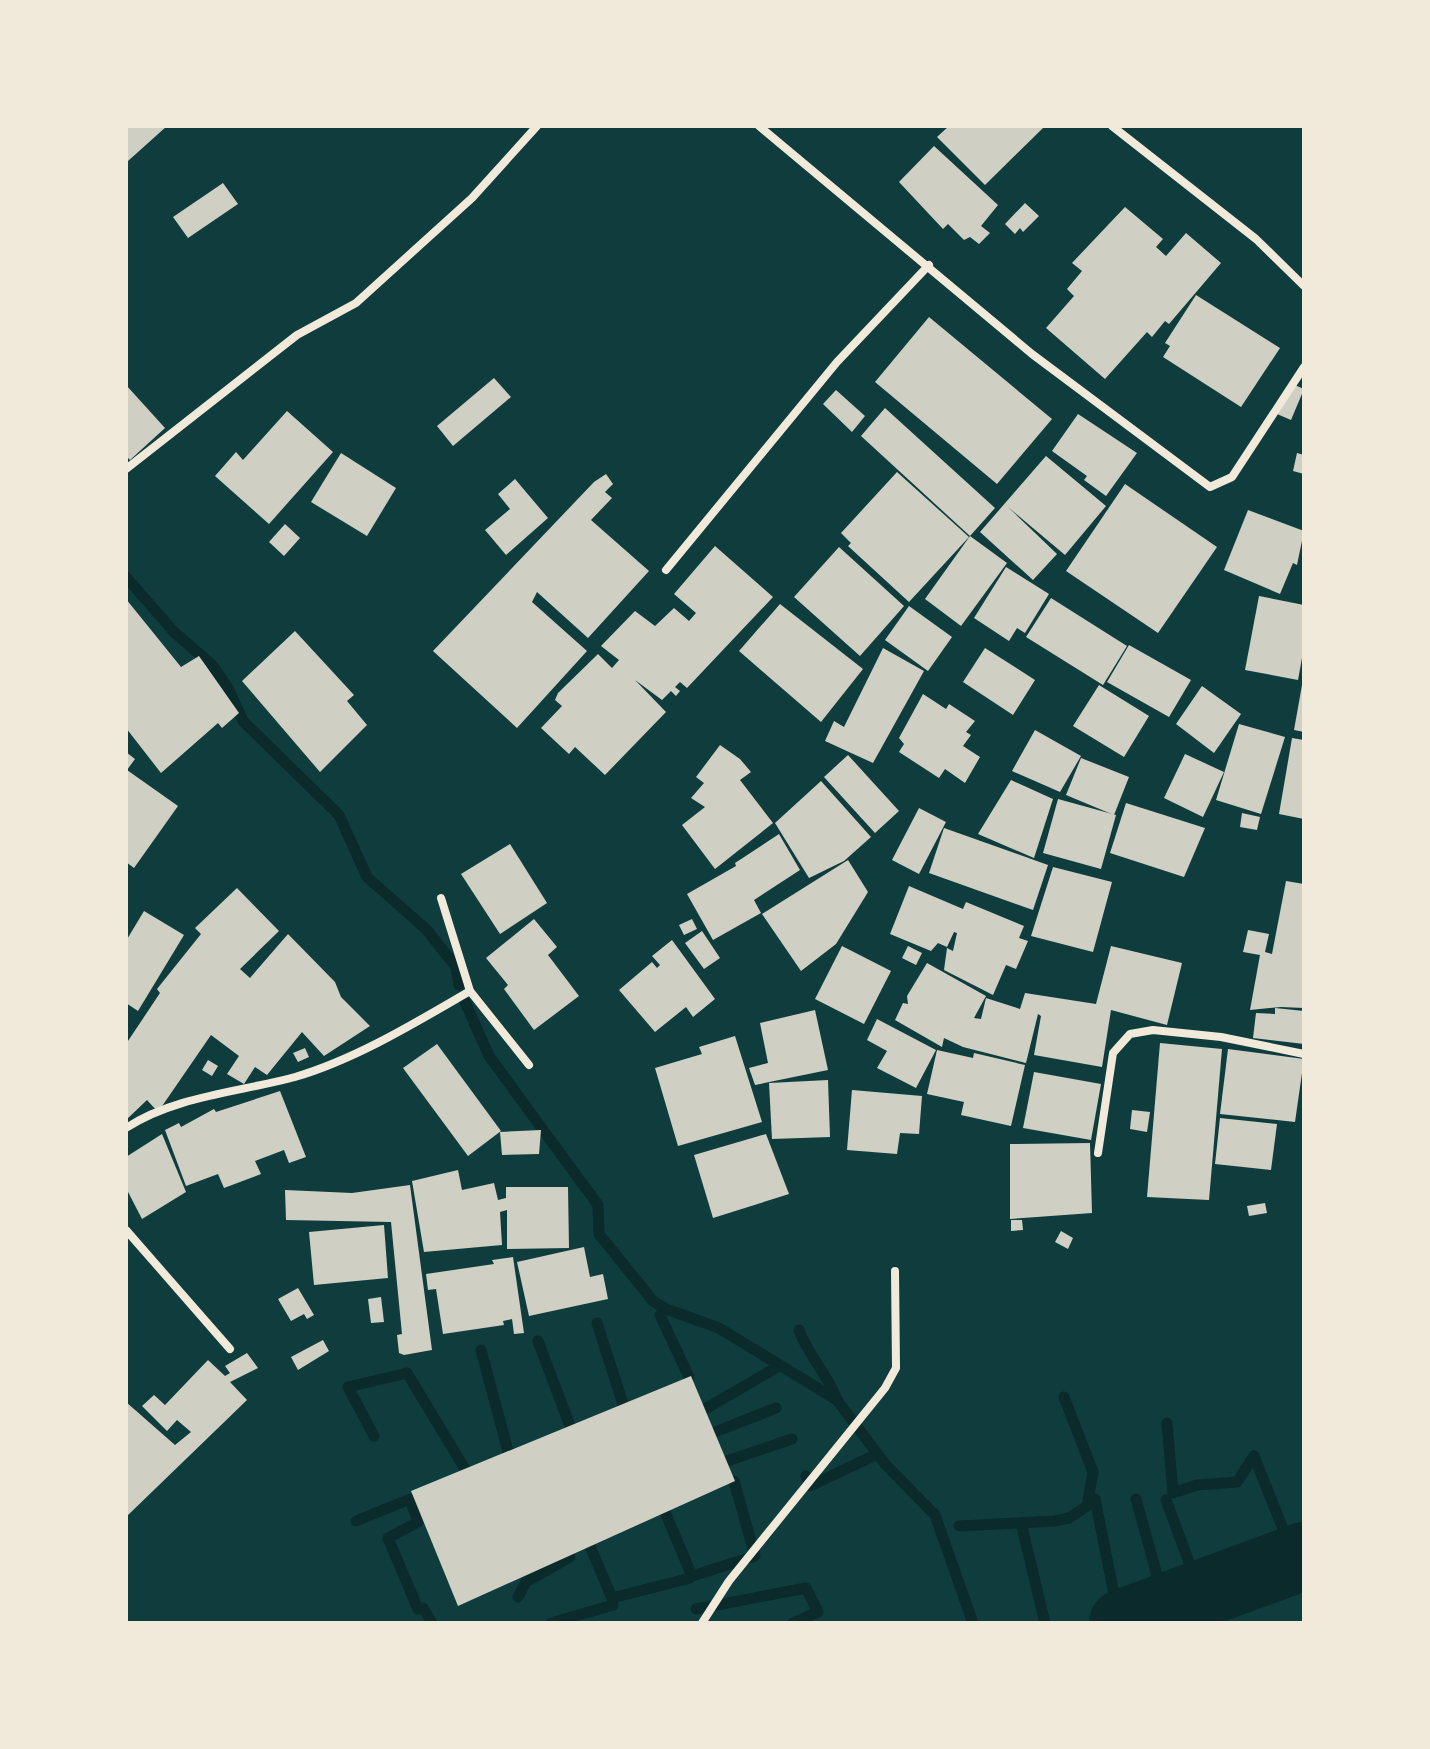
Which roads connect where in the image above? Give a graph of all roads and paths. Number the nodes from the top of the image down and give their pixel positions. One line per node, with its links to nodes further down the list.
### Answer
1 (537, 126): 7 (street)
2 (759, 126): 4 (street)
3 (1112, 126): 5 (street)
4 (929, 265): 6 (street); 8 (street)
5 (1304, 286)
6 (1304, 367)
7 (126, 469)
8 (666, 570)
9 (441, 898): 10 (street)
10 (470, 991): 12 (street); 13 (street)
11 (1304, 1054): 14 (street)
12 (529, 1065)
13 (126, 1128)
14 (1098, 1153)
15 (126, 1230): 17 (street)
16 (895, 1271): 18 (street)
17 (230, 1349)
18 (702, 1623)

